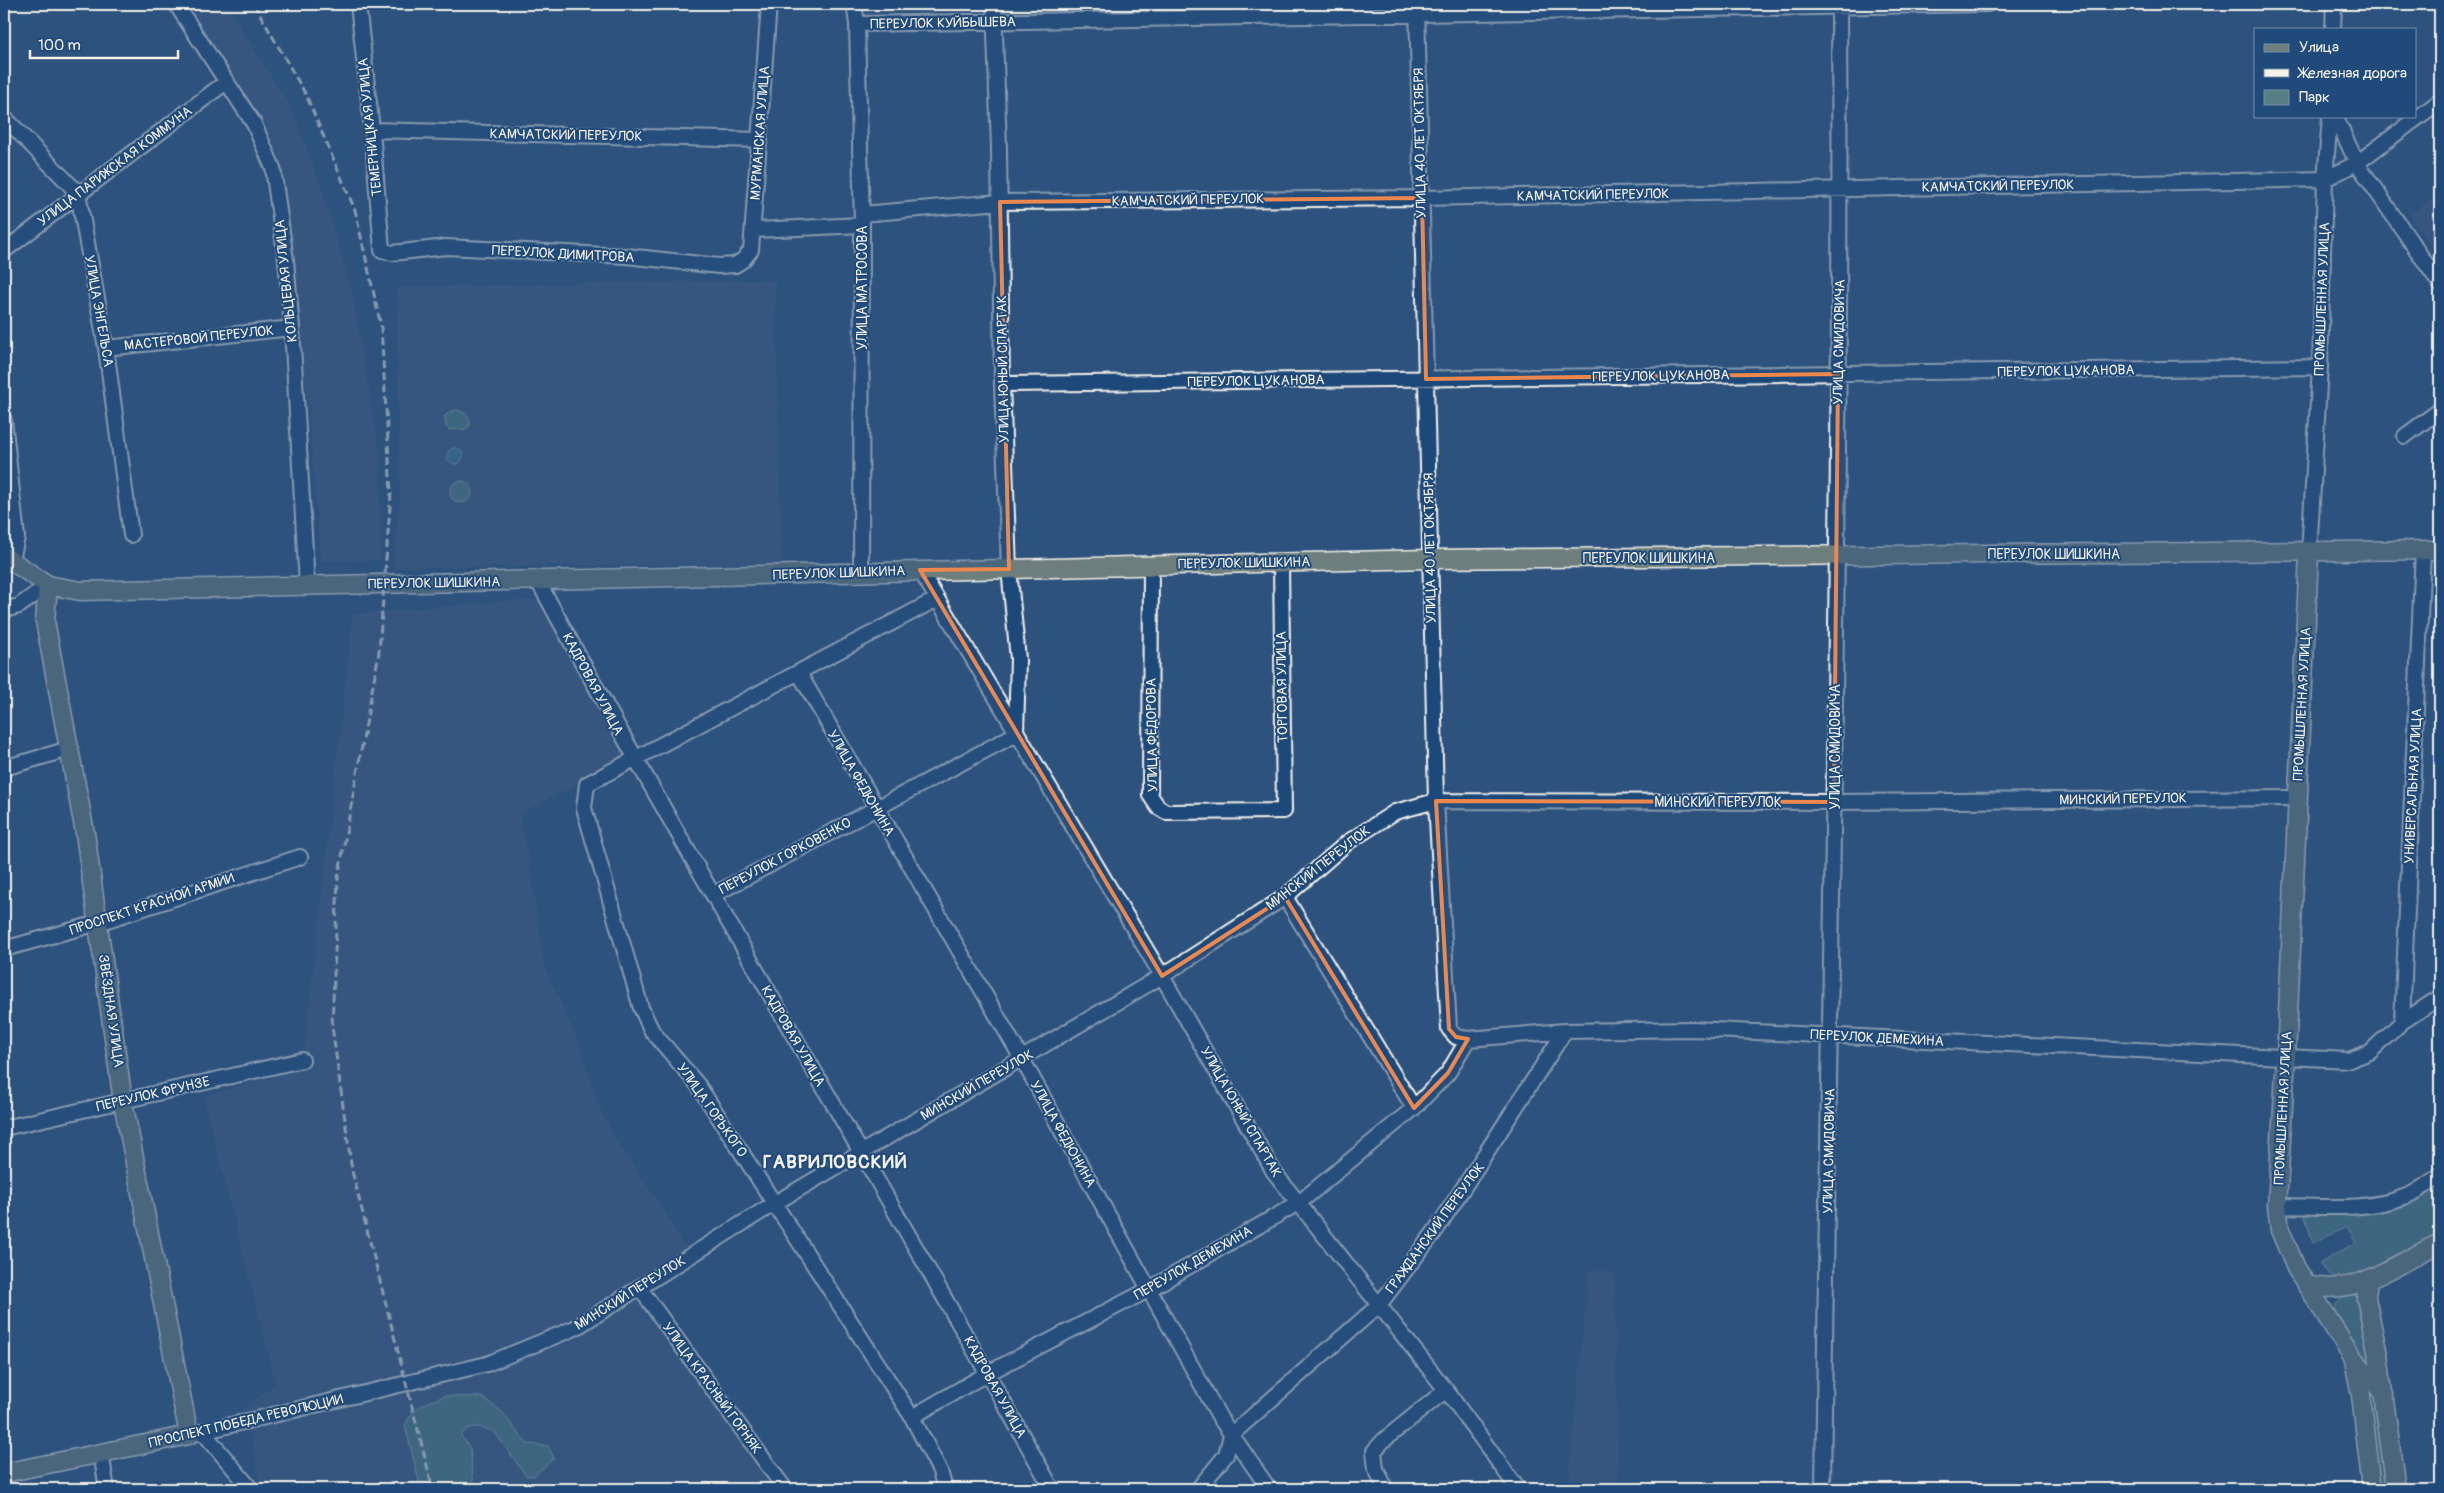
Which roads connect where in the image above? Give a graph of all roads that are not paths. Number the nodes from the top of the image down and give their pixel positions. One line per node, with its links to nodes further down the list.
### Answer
1 (176, 4): 13 (street, КОЛЬЦЕВАЯ УЛИЦА)
2 (358, 4): 18 (street, ТЕМЕРНИЦКАЯ УЛИЦА)
3 (769, 4): 19 (street, МУРМАНСКАЯ УЛИЦА)
4 (854, 4): 11 (street, УЛИЦА МАТРОСОВА)
5 (994, 4): 10 (street, УЛИЦА ЮНЫЙ СПАРТАК)
6 (1988, 4): 8 (street, ПЕРЕУЛОК КУЙБЫШЕВА)
7 (2334, 4): 12 (street)
8 (1839, 5): 9 (street, ПЕРЕУЛОК КУЙБЫШЕВА); 22 (street, УЛИЦА СМИДОВИЧА)
9 (1417, 9): 10 (street, ПЕРЕУЛОК КУЙБЫШЕВА); 24 (street, УЛИЦА 40 ЛЕТ ОКТЯБРЯ)
10 (994, 23): 11 (street, ПЕРЕУЛОК КУЙБЫШЕВА); 25 (street, УЛИЦА ЮНЫЙ СПАРТАК)
11 (857, 24): 26 (street, УЛИЦА МАТРОСОВА)
12 (2333, 28)
13 (226, 82): 23 (street, УЛИЦА ПАРИЖСКАЯ КОММУНА); 32 (street, КОЛЬЦЕВАЯ УЛИЦА)
14 (2440, 102): 20 (street)
15 (4, 117): 23 (street)
16 (2330, 118): 21 (street, ПРОМЫШЛЕННАЯ УЛИЦА)
17 (2336, 118): 20 (street)
18 (372, 130): 19 (street, КАМЧАТСКИЙ ПЕРЕУЛОК); 28 (street, ТЕМЕРНИЦКАЯ УЛИЦА)
19 (760, 140): 27 (street, МУРМАНСКАЯ УЛИЦА)
20 (2357, 163): 21 (street); 31 (street)
21 (2325, 179): 22 (street, КАМЧАТСКИЙ ПЕРЕУЛОК); 34 (street, ПРОМЫШЛЕННАЯ УЛИЦА)
22 (1841, 190): 24 (street, КАМЧАТСКИЙ ПЕРЕУЛОК); 35 (street, УЛИЦА СМИДОВИЧА)
23 (78, 194): 29 (street, УЛИЦА ПАРИЖСКАЯ КОММУНА); 33 (street, УЛИЦА ЭНГЕЛЬСА)
24 (1422, 198): 25 (street, КАМЧАТСКИЙ ПЕРЕУЛОК); 36 (street, УЛИЦА 40 ЛЕТ ОКТЯБРЯ)
25 (1000, 202): 26 (street, КАМЧАТСКИЙ ПЕРЕУЛОК); 37 (street, УЛИЦА ЮНЫЙ СПАРТАК)
26 (862, 220): 27 (street); 51 (street, УЛИЦА МАТРОСОВА)
27 (754, 230): 30 (street, МУРМАНСКАЯ УЛИЦА)
28 (382, 250): 30 (street, ПЕРЕУЛОК ДИМИТРОВА)
29 (4, 251)
30 (743, 260)
31 (2440, 284)
32 (292, 328): 33 (street, МАСТЕРОВОЙ ПЕРЕУЛОК); 54 (street, КОЛЬЦЕВАЯ УЛИЦА)
33 (106, 348): 41 (street, УЛИЦА ЭНГЕЛЬСА)
34 (2320, 368): 35 (street, ПЕРЕУЛОК ЦУКАНОВА); 43 (street, ПРОМЫШЛЕННАЯ УЛИЦА)
35 (1838, 374): 36 (street, ПЕРЕУЛОК ЦУКАНОВА); 44 (street, УЛИЦА СМИДОВИЧА)
36 (1426, 378): 37 (street, ПЕРЕУЛОК ЦУКАНОВА); 46 (street, УЛИЦА 40 ЛЕТ ОКТЯБРЯ)
37 (1002, 384): 49 (street, УЛИЦА ЮНЫЙ СПАРТАК)
38 (2440, 410): 40 (street)
39 (4, 420): 45 (street)
40 (2405, 436)
41 (131, 535)
42 (2432, 551): 43 (main road, ПЕРЕУЛОК ШИШКИНА); 74 (street, УНИВЕРСАЛЬНАЯ УЛИЦА)
43 (2309, 553): 44 (main road, ПЕРЕУЛОК ШИШКИНА); 62 (main road, ПРОМЫШЛЕННАЯ УЛИЦА)
44 (1836, 556): 46 (main road, ПЕРЕУЛОК ШИШКИНА); 64 (street, УЛИЦА СМИДОВИЧА)
45 (8, 558): 53 (main road)
46 (1430, 560): 47 (main road, ПЕРЕУЛОК ШИШКИНА); 63 (street, УЛИЦА 40 ЛЕТ ОКТЯБРЯ)
47 (1280, 563): 48 (main road, ПЕРЕУЛОК ШИШКИНА); 66 (street, ТОРГОВАЯ УЛИЦА)
48 (1152, 565): 49 (main road, ПЕРЕУЛОК ШИШКИНА); 66 (street, УЛИЦА ФЁДОРОВА)
49 (1009, 569): 50 (main road, ПЕРЕУЛОК ШИШКИНА); 58 (street, УЛИЦА ЮНЫЙ СПАРТАК)
50 (920, 570): 51 (main road, ПЕРЕУЛОК ШИШКИНА); 55 (street, УЛИЦА ЮНЫЙ СПАРТАК)
51 (861, 572): 52 (main road, ПЕРЕУЛОК ШИШКИНА)
52 (538, 581): 54 (main road, ПЕРЕУЛОК ШИШКИНА); 60 (street, КАДРОВАЯ УЛИЦА)
53 (48, 585): 54 (main road, ПЕРЕУЛОК ШИШКИНА); 56 (street); 59 (main road, ЗВЁЗДНАЯ УЛИЦА)
54 (307, 586)
55 (937, 598): 57 (street); 58 (street, УЛИЦА ЮНЫЙ СПАРТАК)
56 (4, 610)
57 (798, 674): 60 (street); 65 (street, УЛИЦА ФЕДЮНИНА)
58 (1016, 734): 65 (street, ПЕРЕУЛОК ГОРКОВЕНКО); 72 (street, УЛИЦА ЮНЫЙ СПАРТАК)
59 (69, 749): 61 (street); 70 (main road, ЗВЁЗДНАЯ УЛИЦА)
60 (633, 758): 68 (street, КАДРОВАЯ УЛИЦА); 87 (street, УЛИЦА ГОРЬКОГО)
61 (4, 768)
62 (2297, 798): 64 (street, МИНСКИЙ ПЕРЕУЛОК); 78 (main road, ПРОМЫШЛЕННАЯ УЛИЦА)
63 (1436, 801): 64 (street, МИНСКИЙ ПЕРЕУЛОК); 69 (street, МИНСКИЙ ПЕРЕУЛОК); 77 (street, УЛИЦА 40 ЛЕТ ОКТЯБРЯ)
64 (1834, 802): 76 (street, УЛИЦА СМИДОВИЧА)
65 (876, 808): 68 (street, ПЕРЕУЛОК ГОРКОВЕНКО); 79 (street, УЛИЦА ФЕДЮНИНА)
66 (1284, 811)
67 (300, 857): 70 (street, ПРОСПЕКТ КРАСНОЙ АРМИИ)
68 (713, 895): 84 (street, КАДРОВАЯ УЛИЦА)
69 (1285, 897): 72 (street, МИНСКИЙ ПЕРЕУЛОК); 82 (street)
70 (98, 923): 71 (street, ПРОСПЕКТ КРАСНОЙ АРМИИ); 81 (main road, ЗВЁЗДНАЯ УЛИЦА)
71 (4, 949)
72 (1162, 976): 79 (street, МИНСКИЙ ПЕРЕУЛОК); 86 (street, УЛИЦА ЮНЫЙ СПАРТАК)
73 (2440, 997): 74 (street)
74 (2402, 1022): 78 (street)
75 (1565, 1031): 76 (street, ПЕРЕУЛОК ДЕМЕХИНА); 77 (street, ПЕРЕУЛОК ДЕМЕХИНА); 94 (street, ГРАЖДАНСКИЙ ПЕРЕУЛОК)
76 (1830, 1036): 78 (street, ПЕРЕУЛОК ДЕМЕХИНА); 114 (street, УЛИЦА СМИДОВИЧА)
77 (1468, 1039): 82 (street, ПЕРЕУЛОК ДЕМЕХИНА)
78 (2286, 1057): 88 (main road, ПРОМЫШЛЕННАЯ УЛИЦА)
79 (1022, 1059): 84 (street, МИНСКИЙ ПЕРЕУЛОК); 93 (street, УЛИЦА ФЕДЮНИНА)
80 (302, 1060): 81 (street, ПЕРЕУЛОК ФРУНЗЕ)
81 (124, 1102): 83 (street, ПЕРЕУЛОК ФРУНЗЕ); 101 (main road, ЗВЁЗДНАЯ УЛИЦА)
82 (1414, 1108): 86 (street, ПЕРЕУЛОК ДЕМЕХИНА)
83 (4, 1128)
84 (860, 1153): 87 (street, МИНСКИЙ ПЕРЕУЛОК); 97 (street, КАДРОВАЯ УЛИЦА)
85 (2440, 1175): 88 (street)
86 (1300, 1202): 93 (street, ПЕРЕУЛОК ДЕМЕХИНА); 94 (street, УЛИЦА ЮНЫЙ СПАРТАК)
87 (775, 1204): 92 (street, МИНСКИЙ ПЕРЕУЛОК); 100 (street, УЛИЦА ГОРЬКОГО)
88 (2277, 1206): 91 (main road, ПРОМЫШЛЕННАЯ УЛИЦА)
89 (2440, 1243): 90 (main road)
90 (2368, 1280): 91 (main road); 99 (main road)
91 (2306, 1285): 95 (main road, ПРОМЫШЛЕННАЯ УЛИЦА)
92 (639, 1287): 96 (street, МИНСКИЙ ПЕРЕУЛОК); 107 (street, УЛИЦА КРАСНЫЙ ГОРНЯК)
93 (1148, 1290): 97 (street, ПЕРЕУЛОК ДЕМЕХИНА); 102 (street, УЛИЦА ФЕДЮНИНА)
94 (1379, 1306): 98 (street, УЛИЦА ЮНЫЙ СПАРТАК); 102 (street, ГРАЖДАНСКИЙ ПЕРЕУЛОК)
95 (2353, 1358): 99 (main road); 115 (main road)
96 (487, 1364): 101 (street, ПРОСПЕКТ ПОБЕДА РЕВОЛЮЦИИ)
97 (988, 1373): 100 (street, ПЕРЕУЛОК ДЕМЕХИНА); 109 (street, КАДРОВАЯ УЛИЦА)
98 (1446, 1390): 112 (street); 113 (street, УЛИЦА ЮНЫЙ СПАРТАК)
99 (2384, 1394): 116 (main road)
100 (912, 1417): 108 (street, УЛИЦА ГОРЬКОГО)
101 (196, 1433): 103 (main road, ПРОСПЕКТ ПОБЕДА РЕВОЛЮЦИИ); 106 (street)
102 (1232, 1435): 110 (street, ГРАЖДАНСКИЙ ПЕРЕУЛОК); 111 (street, УЛИЦА ФЕДЮНИНА)
103 (101, 1453): 104 (main road, ПРОСПЕКТ ПОБЕДА РЕВОЛЮЦИИ); 105 (street)
104 (4, 1473)
105 (107, 1489)
106 (250, 1489)
107 (785, 1489)
108 (945, 1489)
109 (1052, 1489)
110 (1198, 1489)
111 (1269, 1489)
112 (1386, 1489)
113 (1518, 1489)
114 (1823, 1489)
115 (2372, 1489)
116 (2396, 1489)

